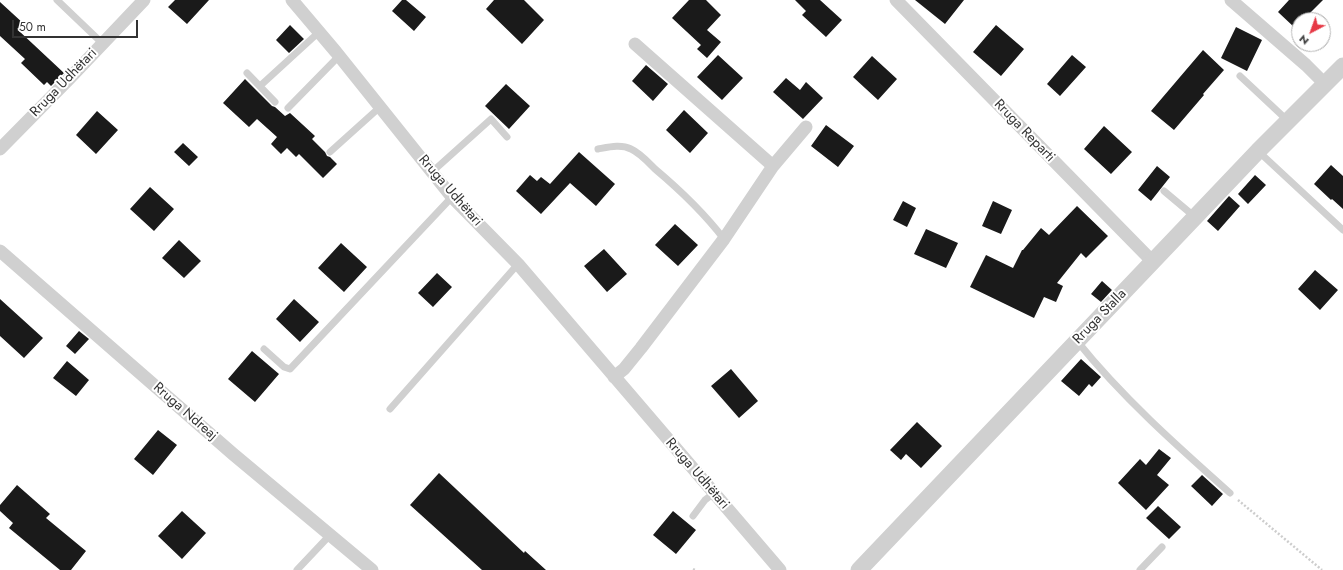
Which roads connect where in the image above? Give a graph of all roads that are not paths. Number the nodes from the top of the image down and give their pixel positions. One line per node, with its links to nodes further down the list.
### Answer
1 (57, 0): 7 (lane)
2 (144, 0): 7 (street, Rruga Udhëtari)
3 (292, 0): 6 (street, Rruga Udhëtari)
4 (896, 0): 33 (street, Rruga Reparti)
5 (1232, 0): 13 (street)
6 (319, 32): 9 (street, Rruga Udhëtari); 14 (lane)
7 (102, 43): 21 (street, Rruga Udhëtari)
8 (635, 44): 25 (street)
9 (339, 56): 16 (street, Rruga Udhëtari); 17 (lane)
10 (1343, 66): 13 (street, Rruga Stalla)
11 (247, 73): 14 (lane)
12 (1240, 76): 18 (lane)
13 (1325, 84): 18 (street, Rruga Stalla)
14 (260, 86): 15 (lane)
15 (275, 102)
16 (380, 107): 24 (lane); 26 (street, Rruga Udhëtari)
17 (288, 108)
18 (1288, 121): 23 (street, Rruga Stalla)
19 (806, 127): 25 (street)
20 (507, 137): 26 (lane)
21 (0, 149)
22 (598, 149): 31 (lane)
23 (1258, 151): 29 (street, Rruga Stalla); 30 (lane)
24 (330, 152)
25 (773, 166): 31 (street)
26 (432, 172): 28 (street, Rruga Udhëtari)
27 (1164, 191): 29 (lane)
28 (452, 198): 34 (street, Rruga Udhëtari); 36 (lane)
29 (1195, 217): 33 (street, Rruga Stalla)
30 (1343, 230)
31 (724, 239): 37 (street)
32 (0, 251): 42 (street, Rruga Ndreaj)
33 (1153, 262): 35 (street, Rruga Stalla)
34 (518, 264): 37 (street, Rruga Udhëtari); 38 (lane)
35 (1076, 341): 40 (lane); 47 (street, Rruga Stalla)
36 (264, 349)
37 (614, 377): 39 (street, Rruga Udhëtari)
38 (390, 409)
39 (714, 493): 41 (lane); 46 (street, Rruga Udhëtari)
40 (1230, 493)
41 (693, 516)
42 (330, 535): 44 (lane); 45 (street, Rruga Ndreaj)
43 (1162, 547): 48 (lane)
44 (298, 570)
45 (372, 570)
46 (780, 570)
47 (859, 570)
48 (1140, 570)

